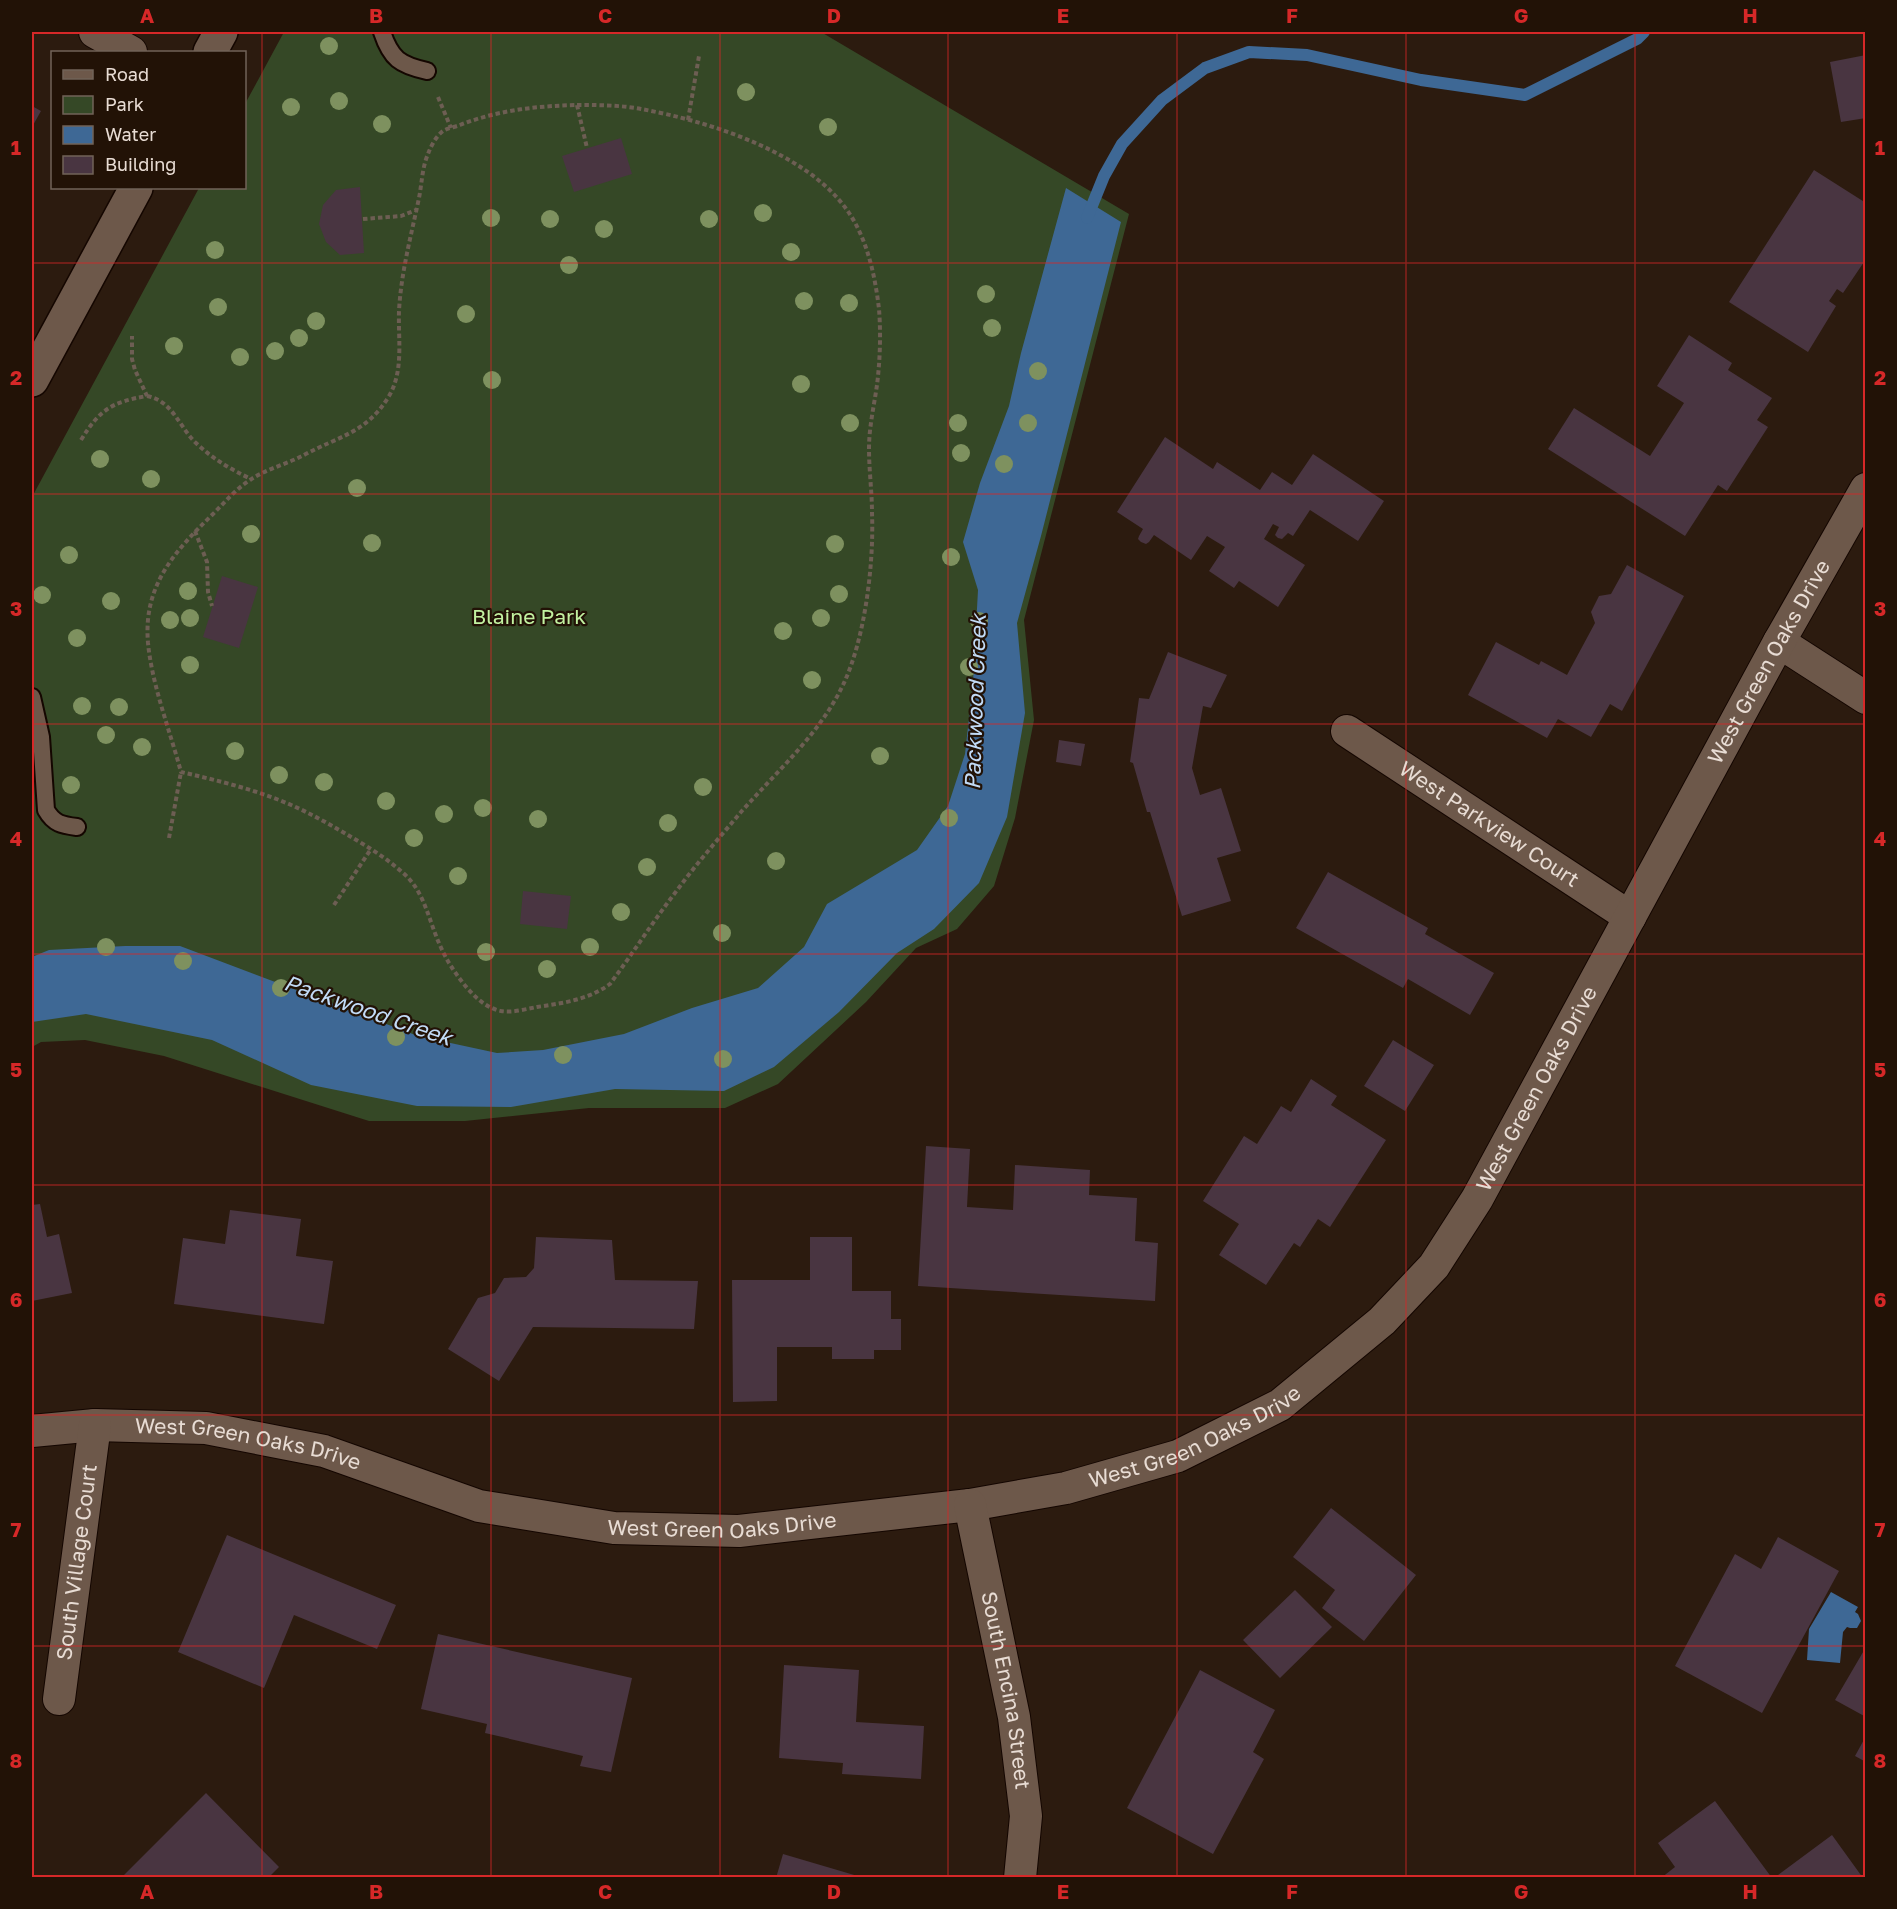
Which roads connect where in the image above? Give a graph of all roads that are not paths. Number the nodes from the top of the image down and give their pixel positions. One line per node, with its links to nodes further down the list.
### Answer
1 (95, 32): 4 (street)
2 (221, 32): 5 (street)
3 (382, 32): 6 (lane)
4 (129, 51)
5 (211, 51)
6 (427, 71)
7 (135, 189): 8 (street)
8 (32, 380)
9 (1866, 489): 10 (street, West Green Oaks Drive)
10 (1779, 642): 12 (street); 15 (street, West Green Oaks Drive)
11 (32, 697): 14 (lane)
12 (1866, 698)
13 (1347, 731): 15 (street, West Parkview Court)
14 (77, 827)
15 (1630, 917): 18 (street, West Green Oaks Drive)
16 (95, 1425): 17 (street, West Green Oaks Drive); 18 (street, West Green Oaks Drive); 19 (street, South Village Court)
17 (32, 1431)
18 (970, 1505): 20 (street, South Encina Street)
19 (59, 1699)
20 (1020, 1878)

